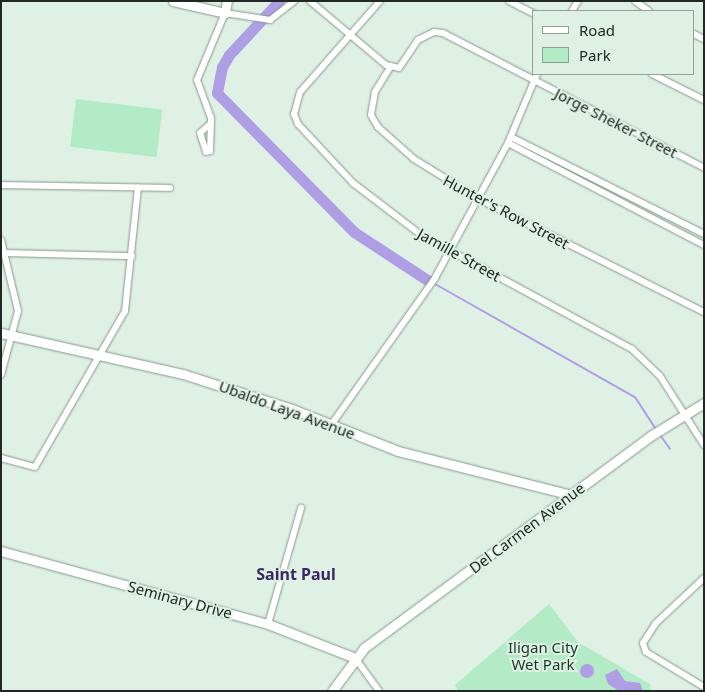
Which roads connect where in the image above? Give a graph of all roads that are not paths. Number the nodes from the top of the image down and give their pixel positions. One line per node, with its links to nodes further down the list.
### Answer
1 (174, 1): 9 (street)
2 (227, 1): 9 (street)
3 (294, 1): 9 (street)
4 (310, 1): 11 (street)
5 (380, 1): 11 (street, Jamille Street)
6 (509, 1): 10 (street)
7 (635, 1): 8 (street)
8 (648, 10)
9 (225, 13): 16 (street)
10 (532, 13)
11 (350, 36): 12 (street); 26 (street, Jamille Street)
12 (391, 66): 14 (street, Jorge Sheker Street); 22 (street, Hunter's Row Street)
13 (654, 75): 15 (street)
14 (535, 77): 17 (street); 18 (street, Jorge Sheker Street)
15 (704, 100)
16 (210, 124)
17 (510, 140): 22 (street); 23 (street); 25 (street)
18 (704, 168)
19 (1, 184): 20 (street)
20 (138, 188): 21 (street); 28 (street)
21 (170, 188)
22 (479, 199): 26 (street); 29 (street, Hunter's Row Street)
23 (704, 234)
24 (1, 240): 27 (street)
25 (704, 246)
26 (450, 251): 35 (street, Jamille Street); 36 (street)
27 (7, 253): 28 (street); 31 (street)
28 (132, 256): 32 (street)
29 (704, 312)
30 (1, 333): 31 (street, Ubaldo Laya Avenue)
31 (15, 336): 32 (street, Ubaldo Laya Avenue); 33 (street)
32 (100, 354): 36 (street, Ubaldo Laya Avenue); 38 (street)
33 (1, 375)
34 (704, 403): 35 (street, Del Carmen Avenue)
35 (683, 415): 37 (street, Jamille Street); 39 (street, Del Carmen Avenue)
36 (331, 426): 39 (street, Ubaldo Laya Avenue)
37 (704, 446)
38 (1, 458)
39 (572, 495): 44 (street, Del Carmen Avenue)
40 (301, 508): 43 (street)
41 (1, 551): 43 (street, Seminary Drive)
42 (704, 578): 45 (street)
43 (268, 624): 44 (street, Seminary Drive)
44 (355, 658): 46 (street, Del Carmen Avenue); 47 (street)
45 (704, 687)
46 (332, 691)
47 (379, 691)

